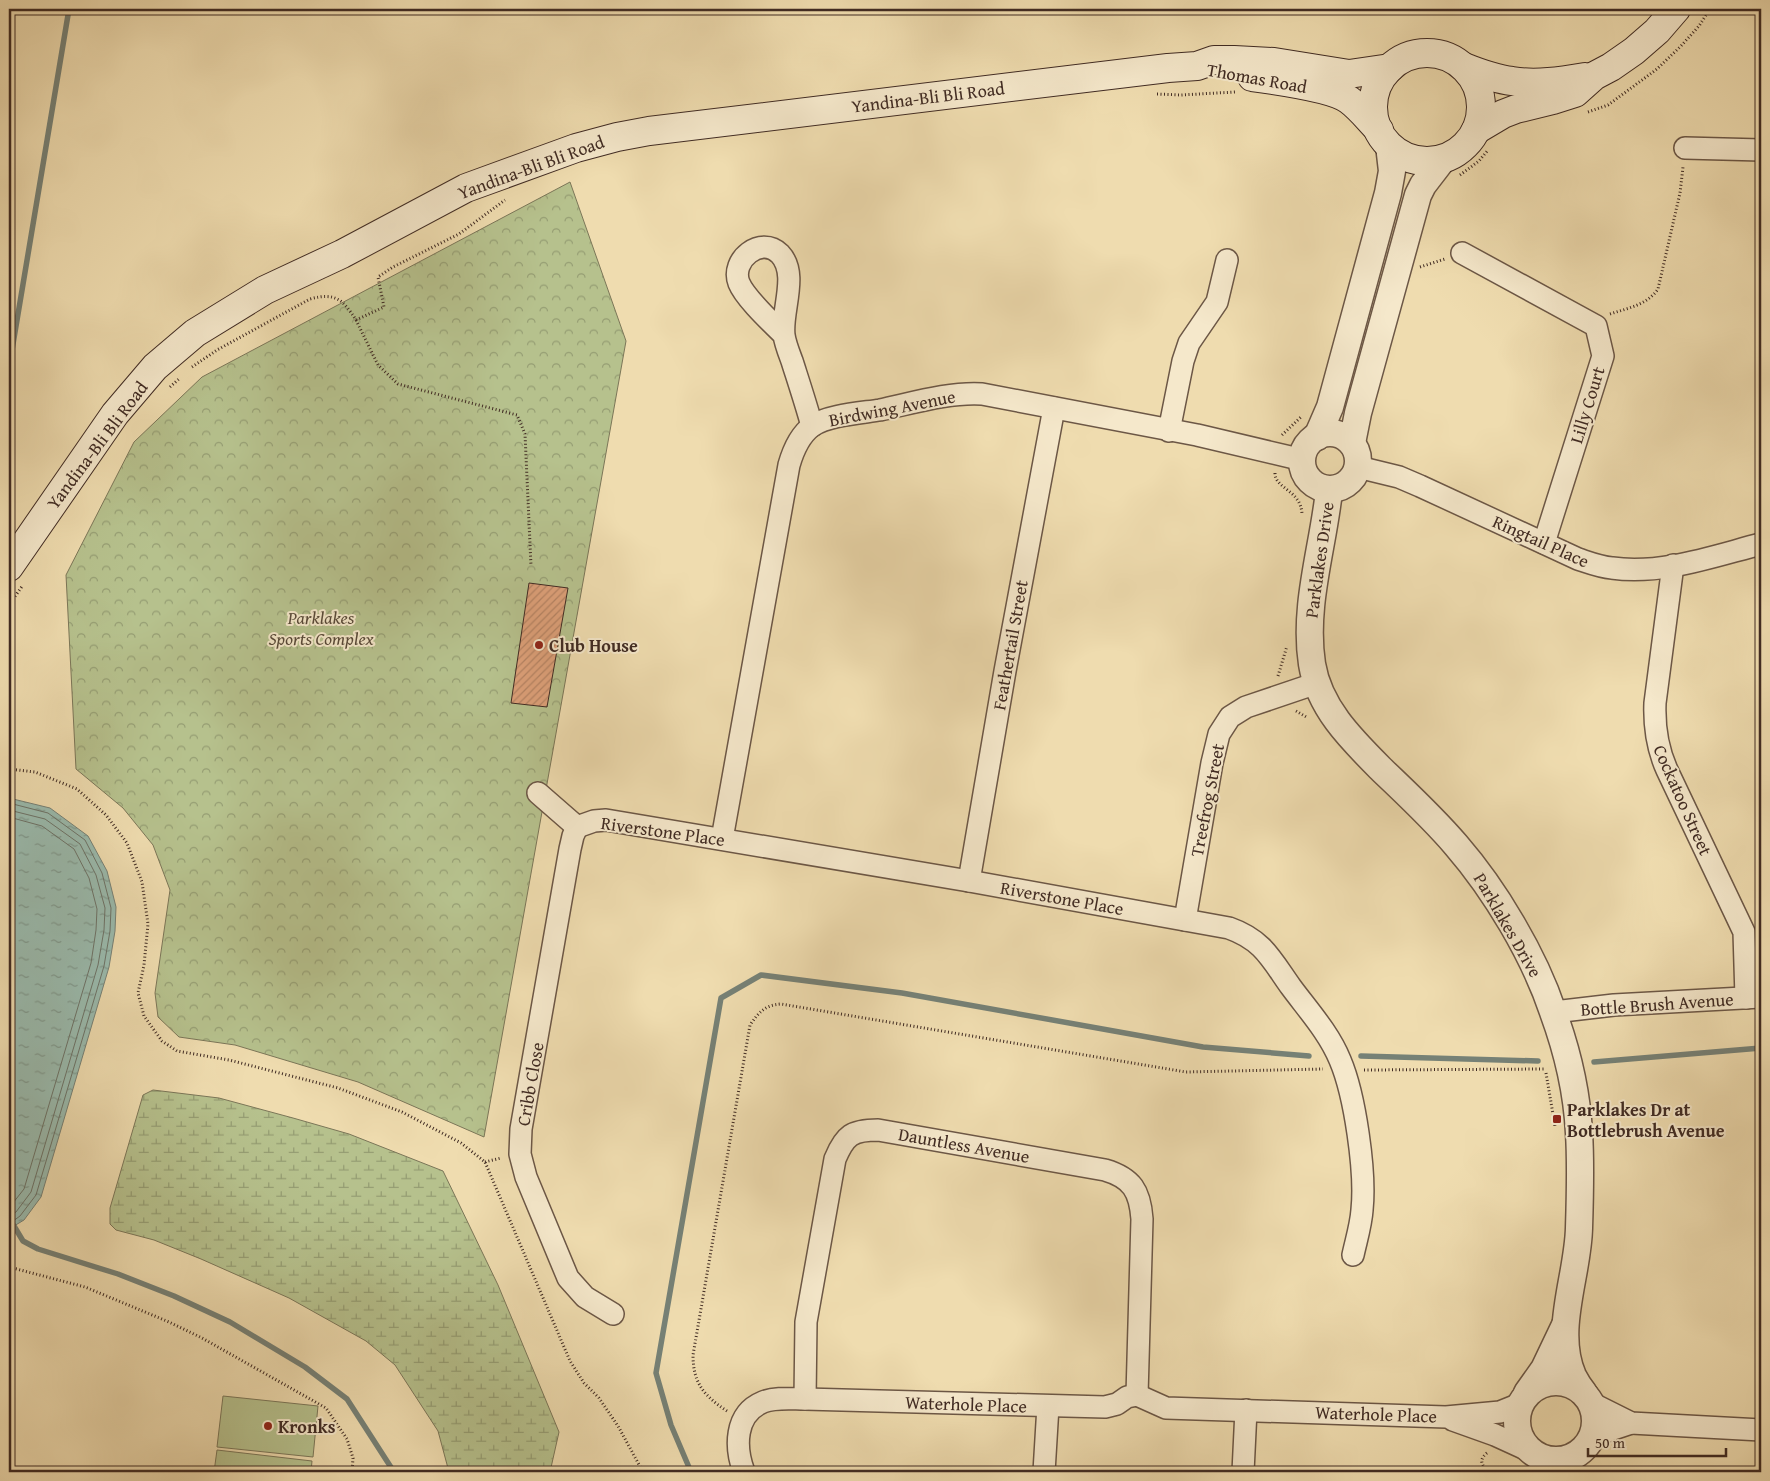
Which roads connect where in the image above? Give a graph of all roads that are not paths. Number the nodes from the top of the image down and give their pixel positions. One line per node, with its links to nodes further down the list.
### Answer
1 (1676, 9): 5 (main road)
2 (1197, 66): 3 (main road, Thomas Road); 7 (main road, Thomas Road); 24 (main road, Yandina-Bli Bli Road)
3 (1390, 68): 4 (main road); 7 (main road)
4 (1464, 68): 5 (main road); 6 (main road)
5 (1594, 76): 6 (main road)
6 (1476, 130): 10 (main road)
7 (1384, 138): 10 (main road); 17 (street)
8 (1685, 148): 9 (street)
9 (1761, 150)
10 (1443, 159): 18 (street)
11 (1462, 253): 21 (street, Lilly Court)
12 (1227, 260): 16 (street)
13 (784, 335): 15 (street)
14 (1054, 408): 15 (street, Birdwing Avenue); 16 (street, Birdwing Avenue); 29 (street, Feathertail Street)
15 (812, 426): 28 (street, Birdwing Avenue)
16 (1169, 431): 19 (street, Birdwing Avenue)
17 (1317, 437): 18 (street); 19 (street)
18 (1355, 455): 20 (street); 21 (street, Ringtail Place)
19 (1302, 460): 20 (street)
20 (1329, 491): 25 (street, Parklakes Drive)
21 (1544, 543): 23 (street, Ringtail Place)
22 (1761, 544): 23 (street, Ringtail Place)
23 (1673, 565): 31 (street, Cockatoo Street)
24 (18, 574)
25 (1317, 683): 30 (street, Treefrog Street); 32 (street, Parklakes Drive)
26 (538, 793): 27 (street, Riverstone Place)
27 (577, 827): 28 (street, Riverstone Place); 34 (street, Cribb Close)
28 (722, 839): 29 (street, Riverstone Place)
29 (969, 882): 30 (street, Riverstone Place)
30 (1185, 920): 33 (street, Riverstone Place)
31 (1754, 997): 32 (street, Bottle Brush Avenue)
32 (1554, 1012): 35 (street, Parklakes Drive)
33 (1353, 1255)
34 (612, 1314)
35 (1565, 1325): 37 (street, Parklakes Drive); 39 (street, Parklakes Drive)
36 (1137, 1395): 38 (street, Dauntless Avenue); 40 (street, Waterhole Place); 41 (street, Waterhole Place)
37 (1587, 1398): 39 (street); 43 (street); 45 (street)
38 (805, 1399): 40 (street, Waterhole Place); 47 (street, Waterhole Place)
39 (1524, 1399): 42 (street, Waterhole Place); 46 (street)
40 (1048, 1406): 48 (street)
41 (1246, 1410): 42 (street, Waterhole Place); 49 (street)
42 (1446, 1417): 46 (street, Waterhole Place)
43 (1631, 1423): 44 (street); 45 (street)
44 (1761, 1430)
45 (1581, 1455): 46 (street)
46 (1540, 1461)
47 (744, 1472)
48 (1044, 1472)
49 (1244, 1472)

